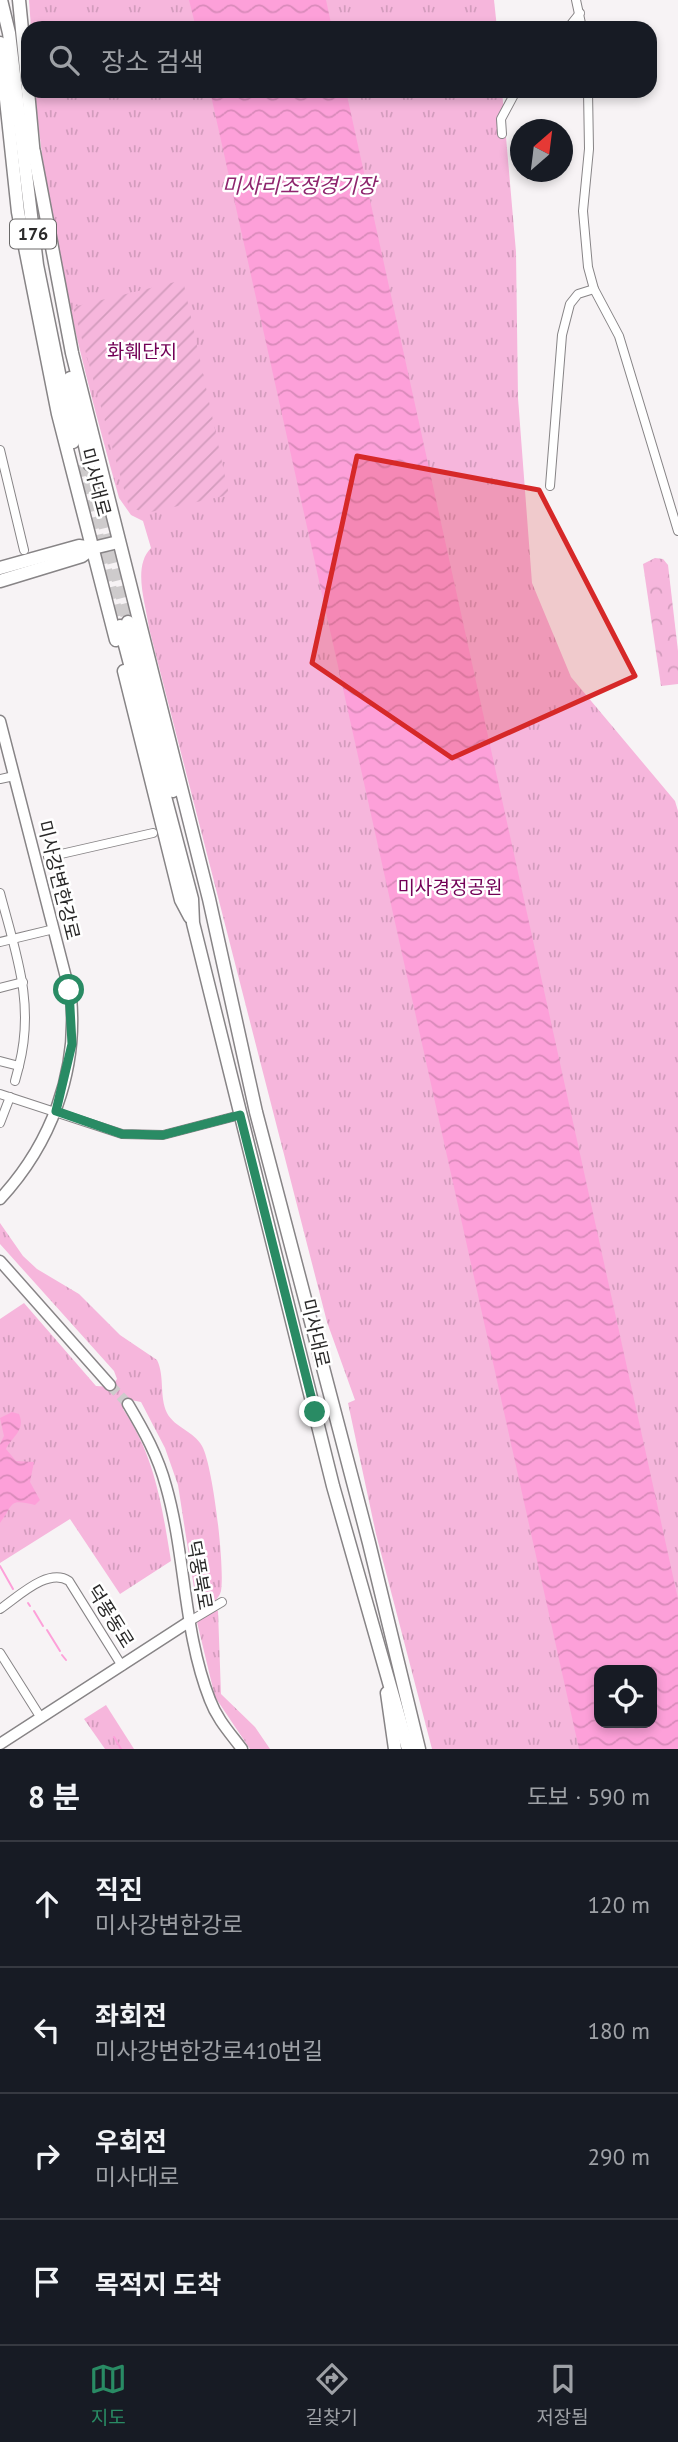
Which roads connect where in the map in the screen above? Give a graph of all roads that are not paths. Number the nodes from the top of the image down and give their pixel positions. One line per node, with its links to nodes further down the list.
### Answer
1 (1, 0): 5 (main road, 미사대로); 16 (main road, 미사대로 / 176)
2 (19, 0): 6 (main road, 미사대로)
3 (576, 0): 4 (street)
4 (580, 13): 7 (street); 8 (street)
5 (0, 18)
6 (21, 21)
7 (574, 21)
8 (581, 21)
9 (0, 43): 16 (main road, 미사대로)
10 (29, 98): 16 (main road, 미사대로)
11 (512, 98): 13 (street)
12 (588, 98): 14 (street)
13 (502, 134)
14 (594, 289): 17 (street); 18 (street)
15 (0, 450): 21 (street)
16 (85, 463): 19 (main road, 미사대로); 20 (main road, 미사대로)
17 (550, 486)
18 (678, 531)
19 (118, 542): 20 (main road); 31 (main road, 미사대로)
20 (93, 548): 22 (main road); 23 (main road); 32 (main road, 미사대로)
21 (24, 550)
22 (0, 568)
23 (0, 581)
24 (0, 721): 25 (street, 미사강변한강로)
25 (14, 776): 26 (street); 33 (street, 미사강변한강로)
26 (0, 779)
27 (153, 833): 28 (street)
28 (48, 857)
29 (0, 893): 30 (street)
30 (2, 908): 34 (street)
31 (212, 922): 32 (main road, 미사대로); 54 (main road, 미사대로)
32 (193, 923): 44 (main road, 미사대로)
33 (54, 929): 34 (street); 43 (street, 미사강변한강로)
34 (12, 939): 35 (street); 36 (street)
35 (0, 942)
36 (23, 982): 37 (street); 39 (street)
37 (0, 988)
38 (0, 1061): 39 (street)
39 (19, 1066): 40 (street)
40 (15, 1081)
41 (0, 1094): 42 (street)
42 (10, 1097): 43 (street); 45 (street)
43 (56, 1111): 44 (street); 46 (street, 미사강변한강로)
44 (240, 1115): 55 (main road, 미사대로)
45 (0, 1123)
46 (0, 1199)
47 (0, 1261): 48 (street)
48 (110, 1385)
49 (128, 1404): 52 (street, 덕풍북로)
50 (222, 1602): 52 (street)
51 (0, 1609): 56 (street, 덕풍동로)
52 (190, 1622): 56 (street, 덕풍동로); 59 (street, 덕풍북로)
53 (0, 1653): 57 (street)
54 (398, 1658): 62 (main road, 미사대로); 63 (main road)
55 (383, 1661): 60 (main road); 61 (main road, 미사대로)
56 (122, 1666): 57 (street, 덕풍동로)
57 (41, 1718): 58 (street, 덕풍동로)
58 (0, 1744)
59 (242, 1749)
60 (396, 1749)
61 (408, 1749)
62 (419, 1749)
63 (426, 1749)

